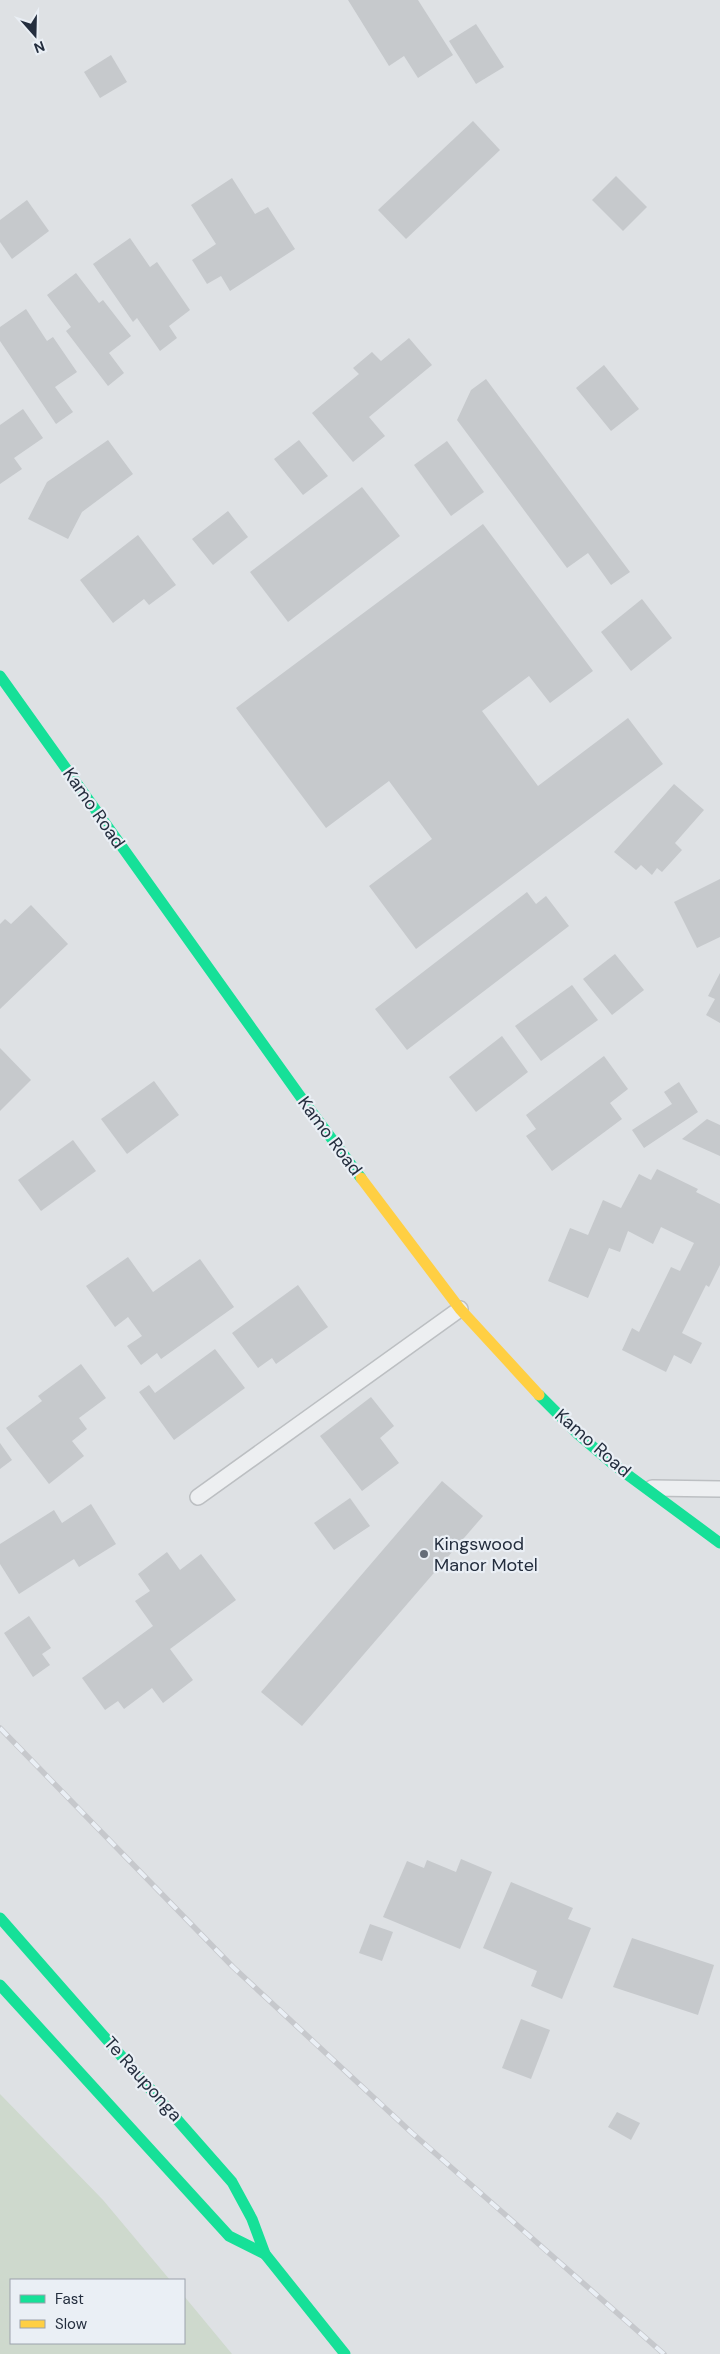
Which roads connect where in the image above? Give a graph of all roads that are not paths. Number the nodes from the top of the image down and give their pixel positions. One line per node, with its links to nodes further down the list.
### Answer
1 (0, 676): 2 (main road, Kamo Road)
2 (460, 1309): 3 (main road, Kamo Road); 5 (lane)
3 (646, 1488): 4 (lane); 6 (main road, Kamo Road)
4 (720, 1489)
5 (198, 1497)
6 (720, 1543)
7 (0, 1918): 9 (main road, Te Rauponga)
8 (0, 1985): 9 (main road, Te Rauponga)
9 (265, 2254): 10 (main road, Te Rauponga)
10 (346, 2354)

